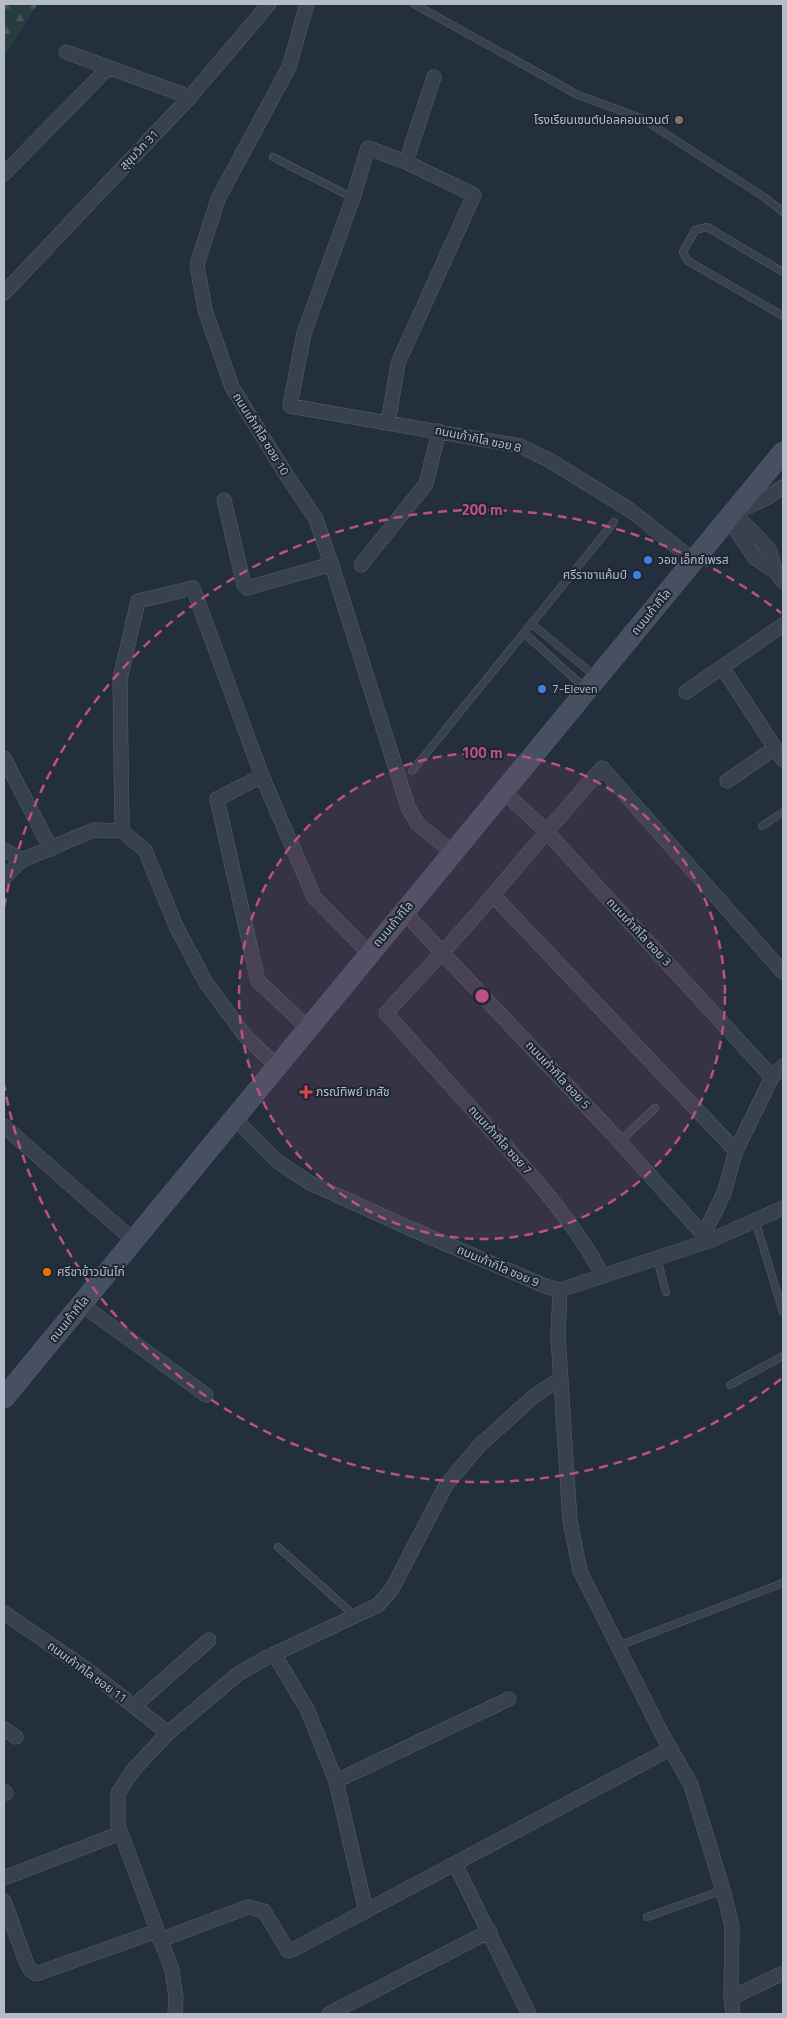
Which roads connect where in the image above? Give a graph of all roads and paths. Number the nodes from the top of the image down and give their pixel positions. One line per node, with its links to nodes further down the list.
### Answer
1 (269, 4): 7 (street, สุขุมวิท 31)
2 (308, 4): 24 (street, ถนนเก้ากิโล ซอย 10)
3 (414, 4): 12 (lane)
4 (66, 52): 5 (street)
5 (108, 68): 7 (street); 10 (street)
6 (434, 77): 9 (street)
7 (190, 97): 14 (street, สุขุมวิท 31)
8 (273, 157): 11 (lane)
9 (406, 162): 11 (street); 16 (street)
10 (4, 174)
11 (353, 198): 16 (street, ถนนเก้ากิโล ซอย 8)
12 (783, 212)
13 (783, 272): 15 (lane)
14 (4, 293)
15 (783, 316)
16 (388, 423): 17 (street, ถนนเก้ากิโล ซอย 8)
17 (439, 431): 23 (street, ถนนเก้ากิโล ซอย 8); 25 (street)
18 (783, 452): 21 (main road, ถนนเก้ากิโล)
19 (783, 487): 21 (street)
20 (224, 500): 24 (street)
21 (732, 516): 23 (main road, ถนนเก้ากิโล); 26 (street)
22 (614, 522): 27 (lane)
23 (693, 560): 31 (main road, ถนนเก้ากิโล)
24 (332, 564): 46 (street, ถนนเก้ากิโล ซอย 10)
25 (361, 565)
26 (780, 577)
27 (532, 624): 29 (lane); 31 (lane)
28 (783, 625): 30 (street)
29 (524, 633): 31 (lane); 36 (lane)
30 (722, 667): 32 (street); 33 (street)
31 (592, 684): 39 (main road, ถนนเก้ากิโล)
32 (686, 692)
33 (775, 748): 35 (street); 38 (street)
34 (4, 758): 44 (street)
35 (783, 760)
36 (412, 771)
37 (262, 776): 42 (street); 51 (street); 54 (street)
38 (727, 781)
39 (503, 791): 43 (street, ถนนเก้ากิโล ซอย 3); 46 (main road, ถนนเก้ากิโล)
40 (783, 812): 41 (lane)
41 (762, 826)
42 (122, 831): 44 (street); 55 (street)
43 (546, 831): 49 (street); 53 (street); 57 (street, ถนนเก้ากิโล ซอย 3)
44 (50, 849): 47 (street)
45 (4, 850): 47 (street)
46 (452, 852): 50 (main road, ถนนเก้ากิโล)
47 (22, 860): 48 (street)
48 (4, 878)
49 (493, 895): 52 (street); 62 (street)
50 (404, 912): 51 (main road, ถนนเก้ากิโล); 52 (street, ถนนเก้ากิโล ซอย 5)
51 (369, 953): 54 (main road, ถนนเก้ากิโล)
52 (442, 953): 61 (street, ถนนเก้ากิโล ซอย 5); 68 (street, ถนนเก้ากิโล ซอย 7)
53 (783, 972)
54 (309, 1029): 55 (main road, ถนนเก้ากิโล)
55 (278, 1066): 59 (main road, ถนนเก้ากิโล)
56 (783, 1066): 57 (street)
57 (772, 1077): 62 (street)
58 (655, 1108): 61 (lane)
59 (235, 1119): 66 (main road, ถนนเก้ากิโล); 69 (street, ถนนเก้ากิโล ซอย 9)
60 (4, 1126): 66 (street)
61 (620, 1141): 65 (street, ถนนเก้ากิโล ซอย 5)
62 (736, 1151): 65 (street)
63 (783, 1208): 64 (street)
64 (755, 1219): 65 (street); 72 (lane)
65 (706, 1238): 67 (street)
66 (133, 1240): 71 (main road, ถนนเก้ากิโล)
67 (657, 1258): 68 (street); 70 (lane)
68 (604, 1276): 69 (street)
69 (560, 1290): 74 (street)
70 (666, 1292)
71 (82, 1304): 76 (main road, ถนนเก้ากิโล); 77 (street)
72 (783, 1312)
73 (783, 1356): 75 (lane)
74 (560, 1379): 81 (street); 83 (street)
75 (730, 1385)
76 (6, 1390)
77 (206, 1395)
78 (278, 1547): 81 (lane)
79 (783, 1583): 83 (lane)
80 (4, 1613): 86 (street, ถนนเก้ากิโล ซอย 11)
81 (355, 1616): 84 (street)
82 (209, 1640): 86 (street)
83 (618, 1646): 90 (street)
84 (274, 1654): 88 (street); 91 (street)
85 (509, 1699): 91 (street)
86 (134, 1706): 88 (street, ถนนเก้ากิโล ซอย 11)
87 (4, 1729): 89 (street)
88 (168, 1733): 92 (street)
89 (16, 1737)
90 (670, 1749): 93 (street); 95 (street)
91 (336, 1781): 97 (street)
92 (121, 1833): 94 (street); 100 (street)
93 (455, 1864): 97 (street); 99 (street)
94 (4, 1878)
95 (723, 1890): 98 (lane); 102 (street)
96 (4, 1901): 100 (street)
97 (366, 1912): 100 (street)
98 (647, 1917)
99 (490, 1931): 104 (street); 105 (street)
100 (159, 1935): 103 (street)
101 (783, 1973): 102 (street)
102 (731, 1998): 106 (street)
103 (175, 2014)
104 (329, 2014)
105 (529, 2014)
106 (733, 2014)

